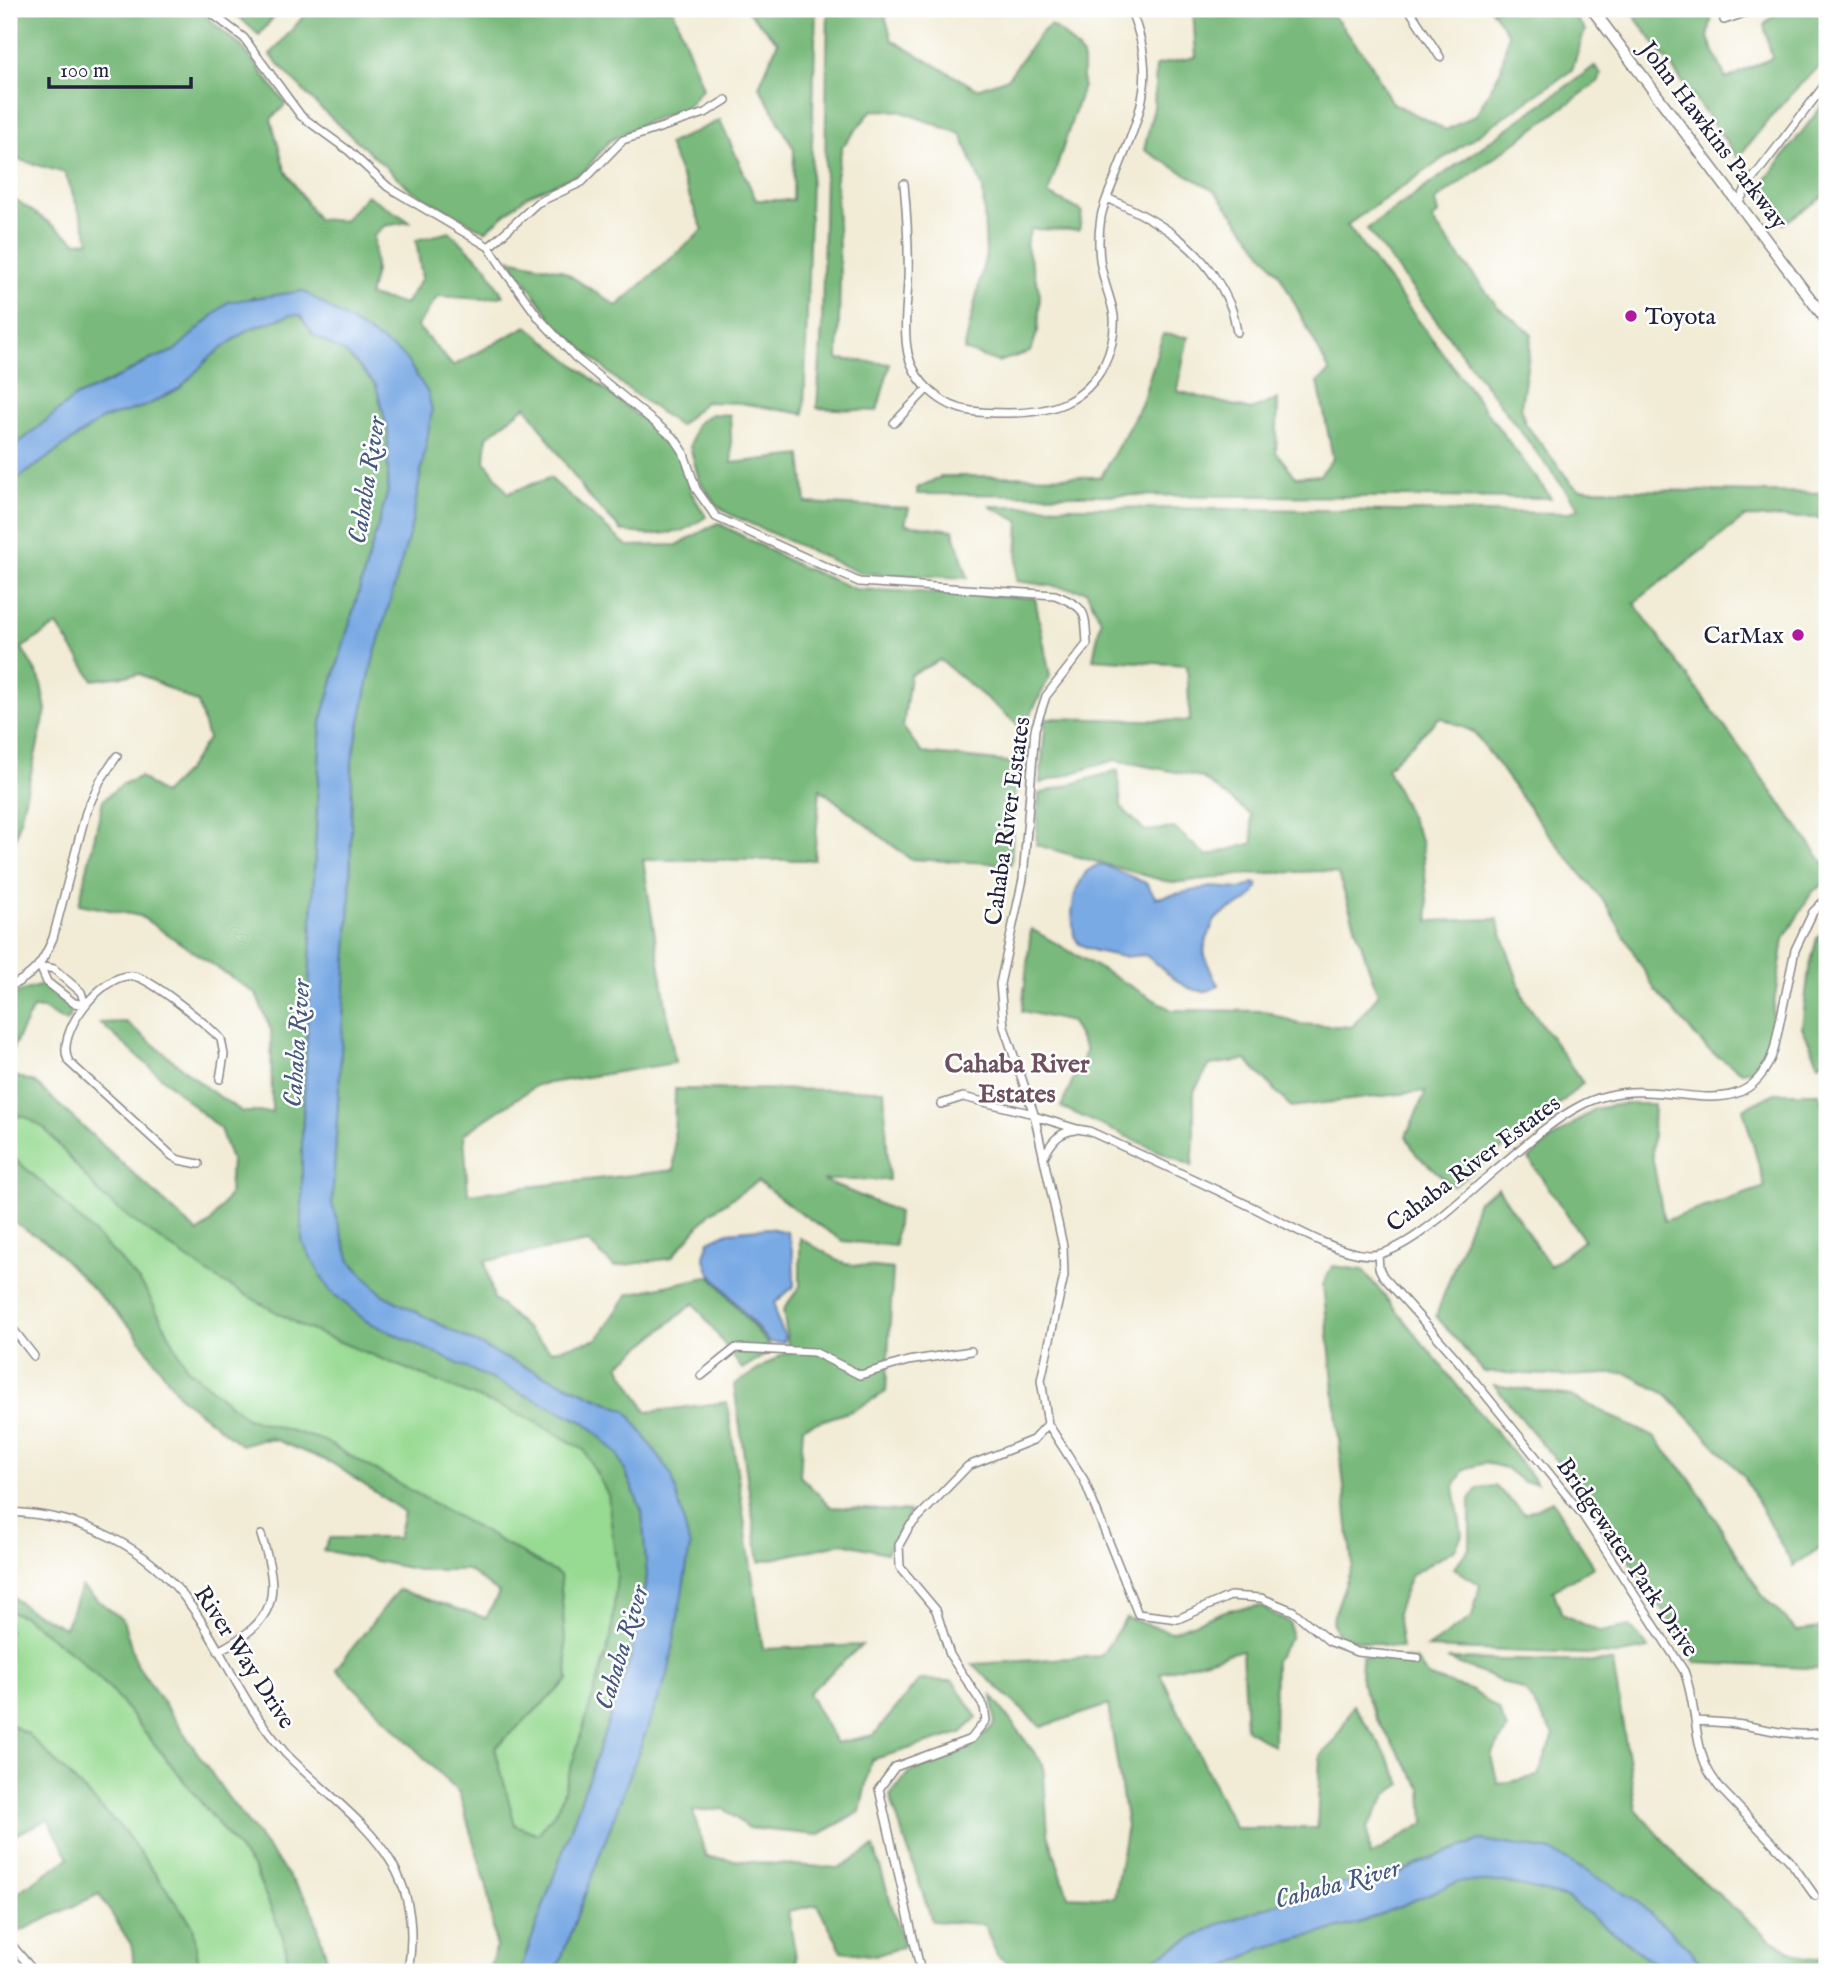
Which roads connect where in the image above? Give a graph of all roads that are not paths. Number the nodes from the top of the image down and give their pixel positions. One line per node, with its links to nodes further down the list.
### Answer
1 (206, 9): 13 (street, Cahaba River Estates)
2 (1130, 9): 11 (street)
3 (1409, 9): 7 (street)
4 (1592, 9): 12 (main road, John Hawkins Parkway)
5 (1756, 9): 6 (street)
6 (1724, 20)
7 (1440, 57)
8 (1827, 82): 12 (street)
9 (726, 100): 13 (street)
10 (904, 184): 16 (street)
11 (1107, 198): 15 (street); 16 (street)
12 (1739, 202): 14 (main road, John Hawkins Parkway)
13 (489, 247): 25 (street, Cahaba River Estates)
14 (1827, 321)
15 (1237, 332)
16 (927, 389): 17 (street)
17 (894, 423)
18 (117, 756): 20 (street)
19 (1827, 898): 29 (street, Cahaba River Estates)
20 (40, 966): 21 (street); 22 (street); 22 (street)
21 (9, 987)
22 (85, 1005): 23 (street); 28 (street)
23 (220, 1079)
24 (941, 1104): 25 (street)
25 (1034, 1115): 26 (street, Cahaba River Estates); 27 (street, Cahaba River Estates)
26 (1077, 1129): 27 (street); 29 (street, Cahaba River Estates)
27 (1044, 1157): 34 (street, Cahaba River Estates)
28 (199, 1164)
29 (1378, 1254): 39 (street, Bridgewater Park Drive)
30 (9, 1324): 32 (street)
31 (971, 1351): 33 (street)
32 (34, 1356)
33 (701, 1376)
34 (1048, 1424): 38 (street, Cahaba River Estates); 45 (street)
35 (9, 1512): 37 (street, River Way Drive)
36 (261, 1535): 37 (street)
37 (218, 1651): 44 (street, River Way Drive)
38 (1418, 1658)
39 (1696, 1721): 40 (street); 41 (street, Bridgewater Park Drive)
40 (1827, 1732)
41 (1815, 1896)
42 (9, 1942): 43 (street)
43 (32, 1969)
44 (408, 1972)
45 (921, 1972)

